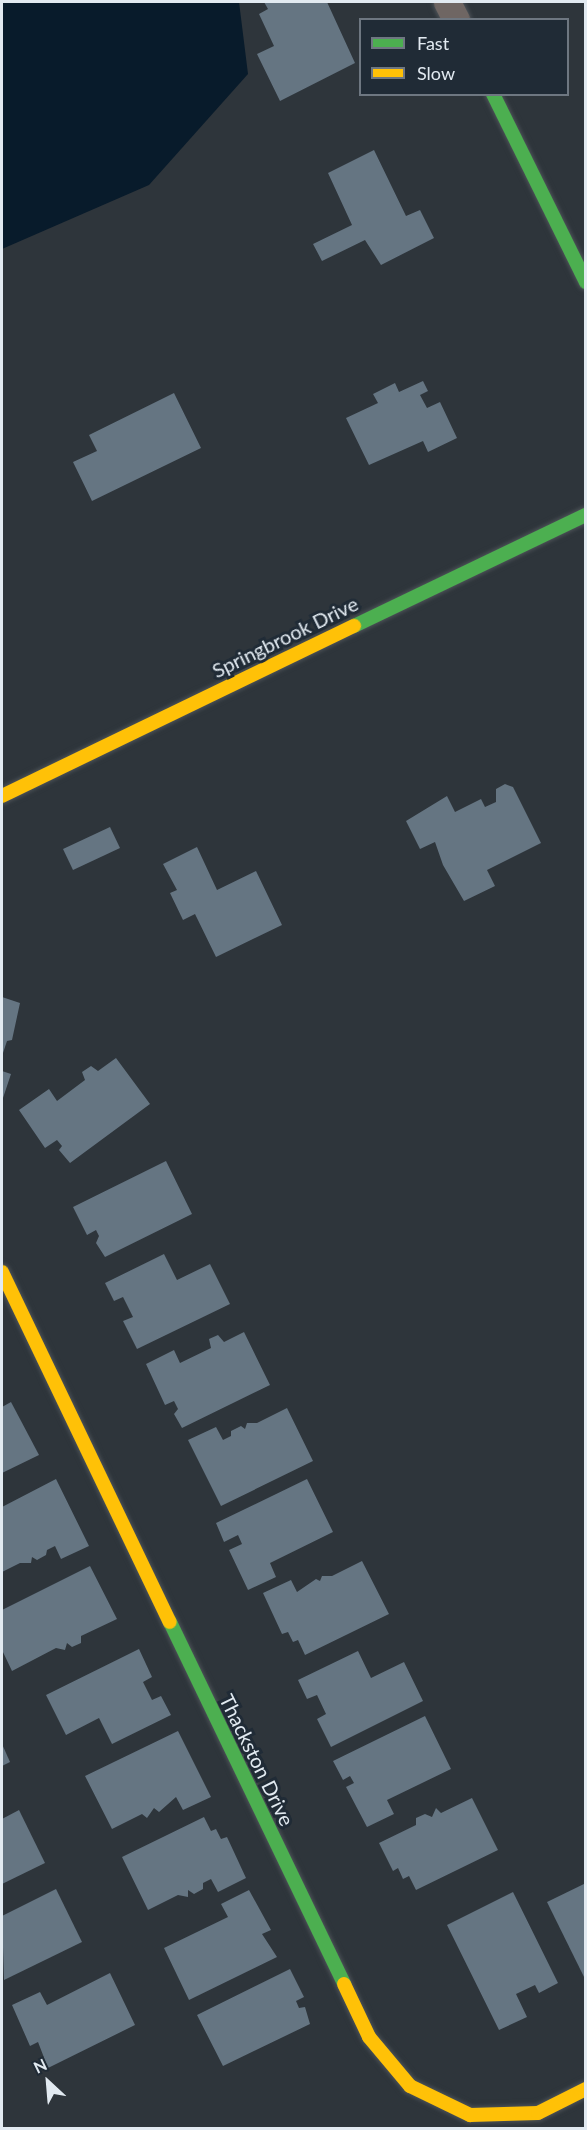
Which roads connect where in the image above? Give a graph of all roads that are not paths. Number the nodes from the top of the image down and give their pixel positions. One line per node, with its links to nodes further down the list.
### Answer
1 (447, 2): 2 (street)
2 (455, 18)
3 (494, 96): 4 (street)
4 (585, 282)
5 (585, 515): 6 (street, Springbrook Drive)
6 (2, 796)
7 (2, 1272): 8 (street, Thackston Drive)
8 (585, 2089)

